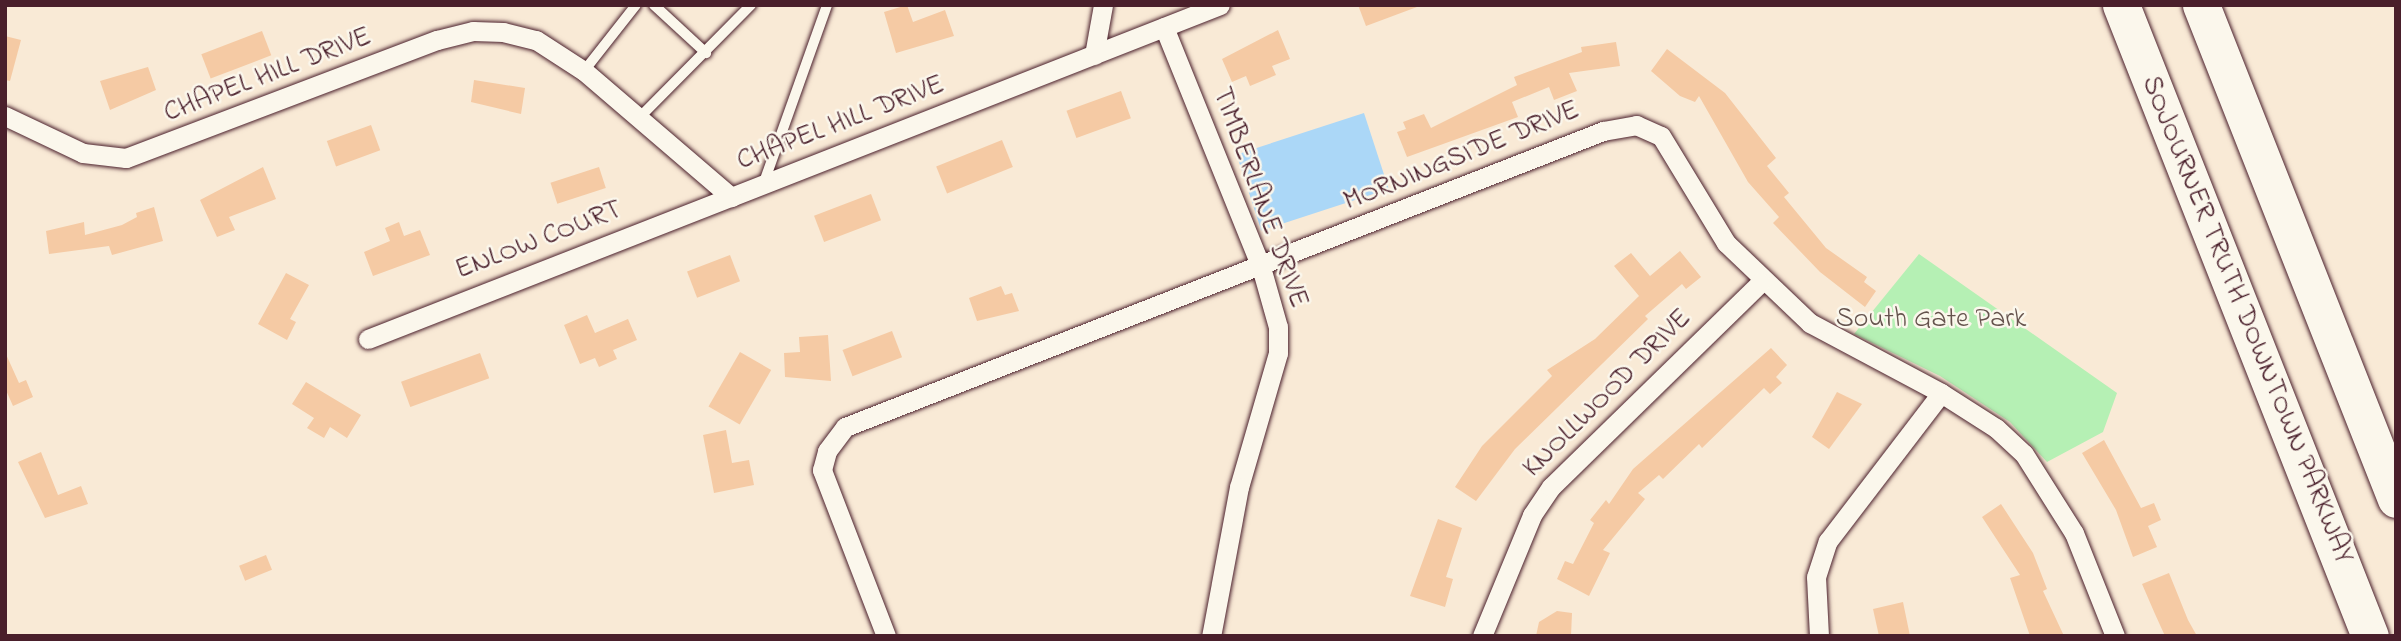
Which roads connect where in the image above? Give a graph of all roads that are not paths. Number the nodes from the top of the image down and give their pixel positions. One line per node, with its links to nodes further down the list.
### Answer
1 (636, 5): 12 (lane)
2 (654, 5): 10 (lane)
3 (751, 5): 10 (lane)
4 (827, 5): 15 (lane)
5 (1103, 5): 11 (street)
6 (1220, 5): 9 (street, CHAPEL HILL DRIVE)
7 (2121, 5): 27 (highway, SOJOURNER TRUTH DOWNTOWN PARKWAY)
8 (2201, 5): 21 (highway)
9 (1164, 27): 11 (street, CHAPEL HILL DRIVE); 17 (street, TIMBERLANE DRIVE)
10 (706, 53): 14 (lane)
11 (1094, 55): 15 (street, CHAPEL HILL DRIVE)
12 (584, 71): 13 (street, CHAPEL HILL DRIVE); 14 (street, CHAPEL HILL DRIVE)
13 (5, 116)
14 (640, 117): 16 (street, CHAPEL HILL DRIVE)
15 (763, 185): 16 (street, CHAPEL HILL DRIVE)
16 (731, 197): 19 (street, ENLOW COURT)
17 (1261, 267): 18 (street, MORNINGSIDE DRIVE); 22 (street, MORNINGSIDE DRIVE); 23 (street, TIMBERLANE DRIVE)
18 (1761, 282): 20 (street, MORNINGSIDE DRIVE); 24 (street, KNOLLWOOD DRIVE)
19 (368, 339)
20 (1941, 393): 25 (street); 26 (street, MORNINGSIDE DRIVE)
21 (2396, 499)
22 (886, 636)
23 (1210, 636)
24 (1482, 636)
25 (1819, 636)
26 (2116, 636)
27 (2370, 636)

